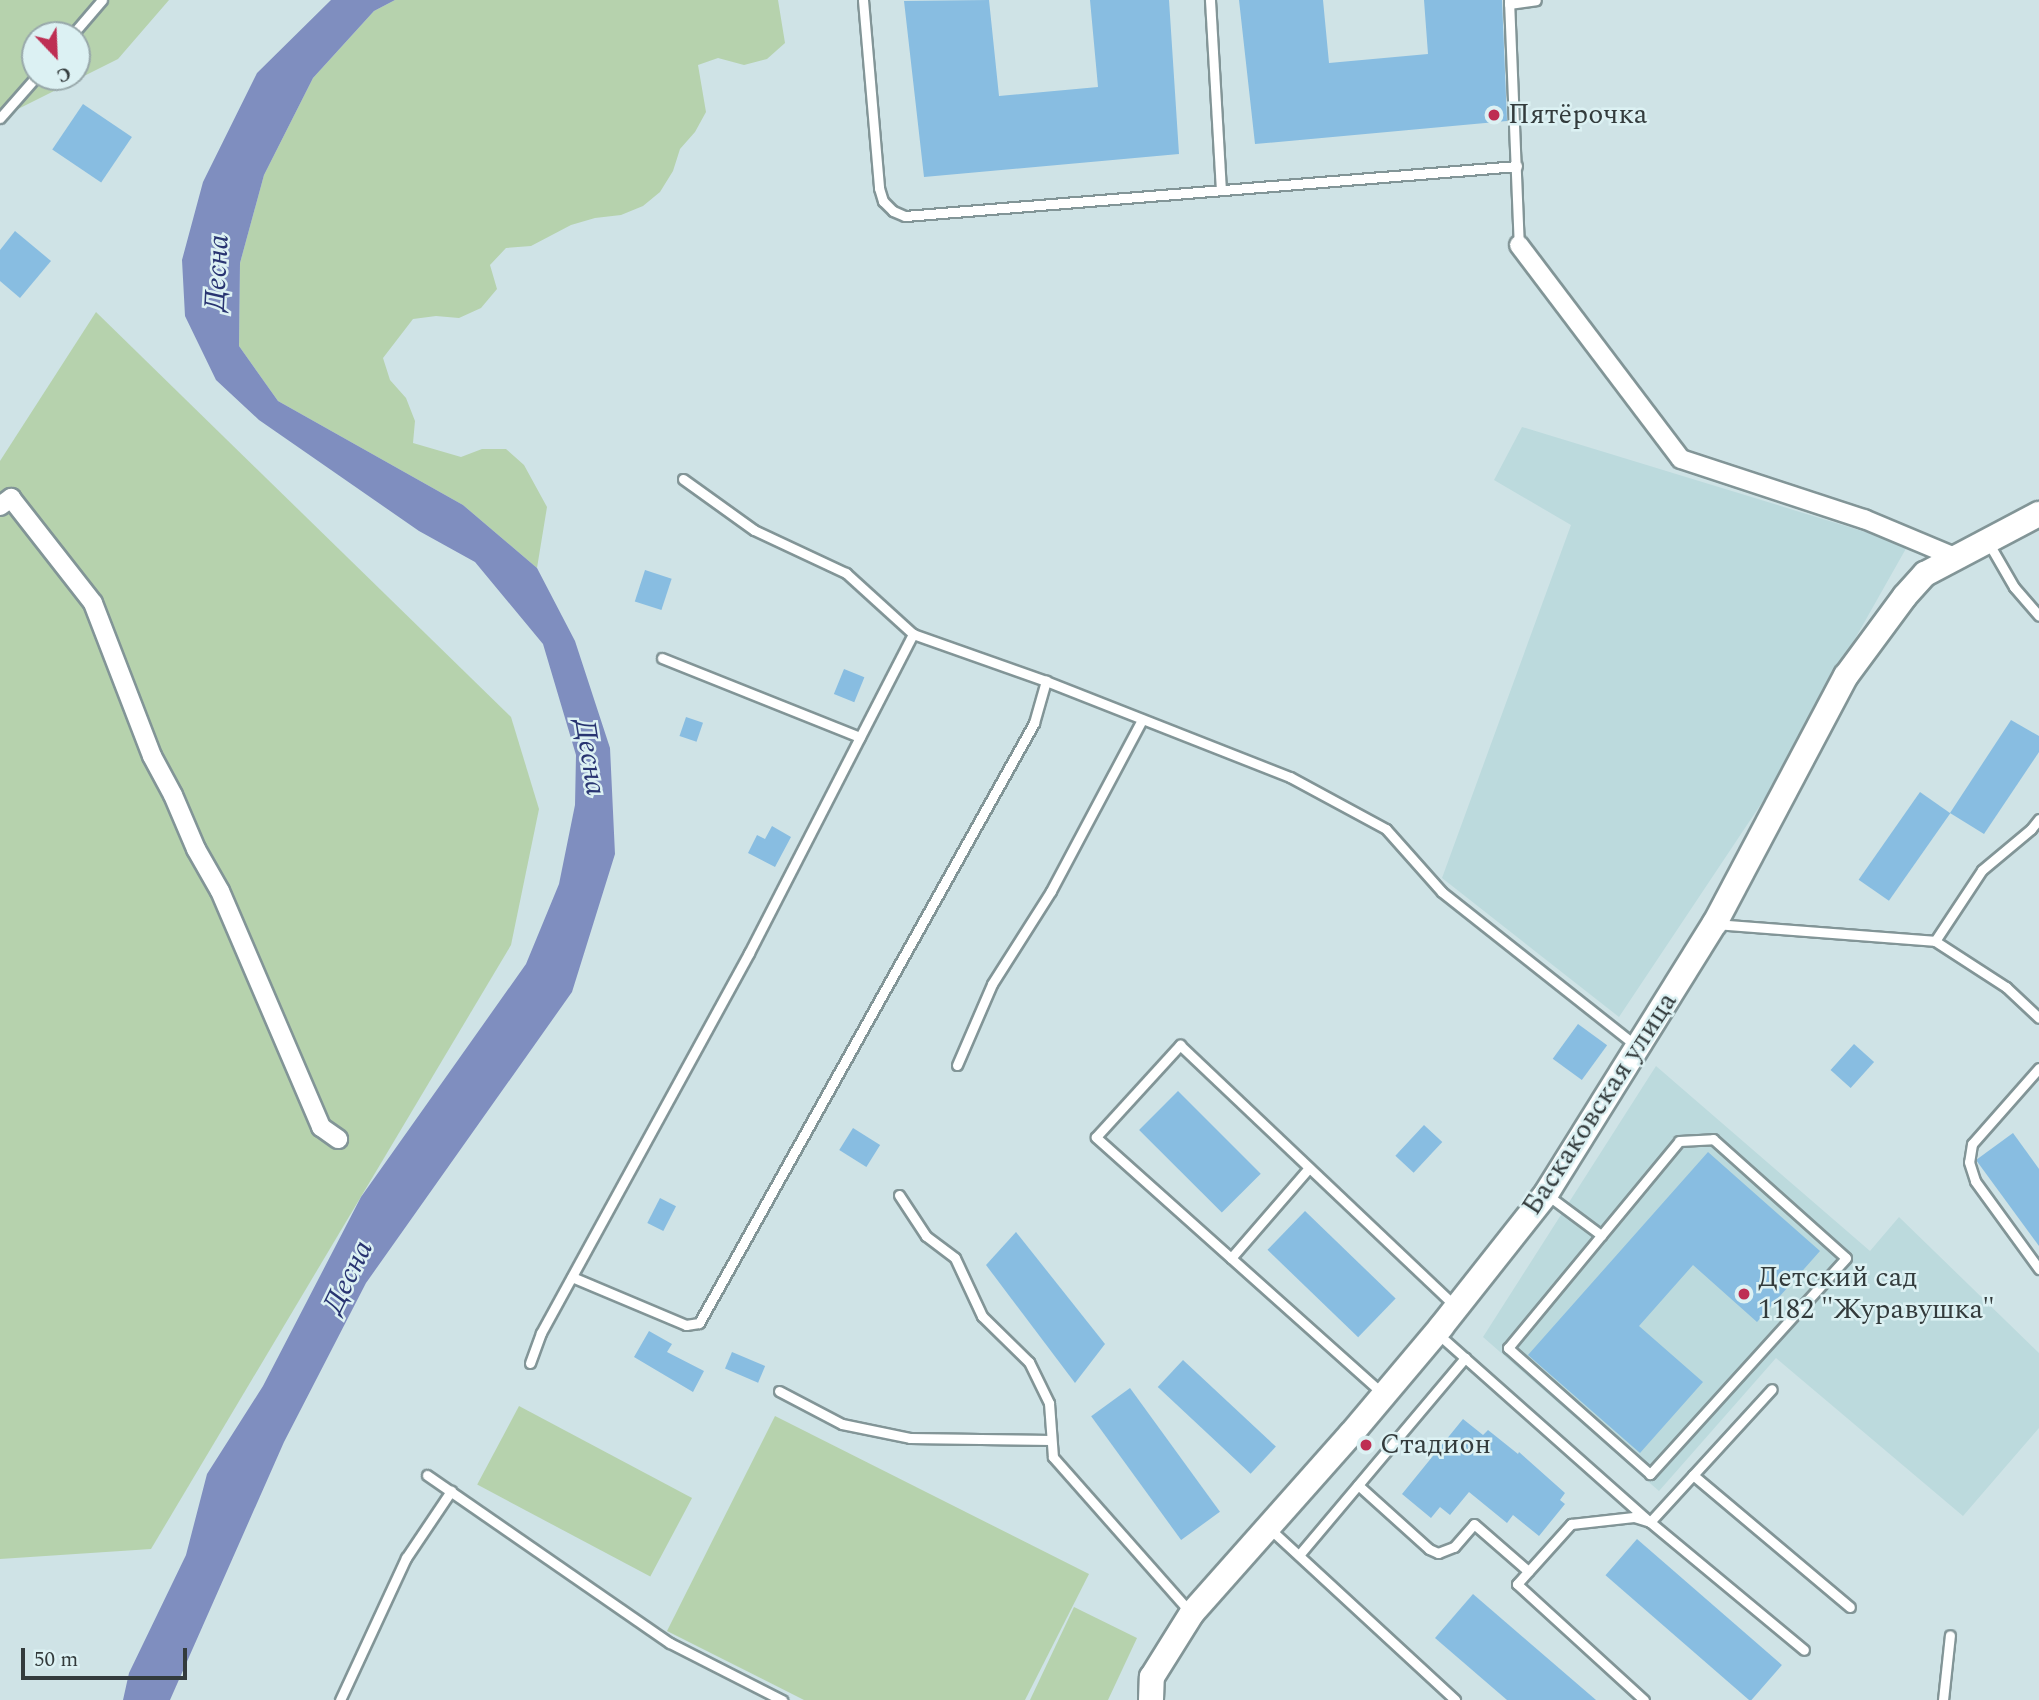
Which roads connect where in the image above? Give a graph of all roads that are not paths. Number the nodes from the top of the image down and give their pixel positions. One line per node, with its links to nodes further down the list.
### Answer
1 (102, 0): 6 (lane)
2 (863, 0): 10 (lane)
3 (1210, 0): 10 (lane)
4 (1536, 0): 5 (lane)
5 (1509, 2): 9 (lane)
6 (84, 21)
7 (24, 91): 8 (lane)
8 (0, 118)
9 (1517, 166): 10 (lane); 11 (lane)
10 (1221, 190)
11 (1519, 245): 16 (street)
12 (683, 479): 18 (lane)
13 (0, 506): 30 (street)
14 (2039, 514): 15 (street, Баскаковская улица)
15 (1987, 540): 16 (street, Баскаковская улица); 17 (lane)
16 (1955, 557): 24 (street, Баскаковская улица)
17 (2039, 616)
18 (913, 634): 20 (lane); 22 (lane)
19 (662, 658): 22 (lane)
20 (1046, 681): 21 (lane); 37 (lane)
21 (1142, 720): 27 (lane); 28 (lane)
22 (860, 737): 37 (lane)
23 (2039, 819): 25 (lane)
24 (1714, 923): 25 (lane); 27 (street, Баскаковская улица)
25 (1934, 941): 26 (lane)
26 (2039, 1018)
27 (1637, 1046): 32 (street, Баскаковская улица)
28 (957, 1065)
29 (2039, 1068): 36 (lane)
30 (338, 1139)
31 (1309, 1168): 35 (lane); 35 (lane); 38 (lane)
32 (1546, 1194): 34 (lane); 38 (street, Баскаковская улица)
33 (899, 1195): 45 (lane)
34 (1601, 1235): 34 (lane)
35 (1231, 1258): 44 (lane)
36 (2039, 1269)
37 (572, 1277): 41 (lane)
38 (1457, 1307): 39 (street, Баскаковская улица)
39 (1437, 1332): 40 (lane); 44 (street, Баскаковская улица)
40 (1465, 1358): 48 (lane); 50 (lane)
41 (530, 1363)
42 (1772, 1389): 47 (lane)
43 (779, 1391): 45 (lane)
44 (1383, 1395): 51 (street, Баскаковская улица)
45 (1051, 1440): 55 (lane)
46 (427, 1475): 49 (lane)
47 (1693, 1475): 50 (lane); 54 (lane)
48 (1358, 1485): 52 (lane); 53 (lane)
49 (451, 1491): 58 (lane); 59 (lane)
50 (1650, 1522): 53 (lane); 57 (lane)
51 (1269, 1528): 52 (lane); 55 (street, Баскаковская улица)
52 (1299, 1555): 61 (lane)
53 (1528, 1571): 62 (lane)
54 (1850, 1607)
55 (1192, 1613): 60 (street, Баскаковская улица)
56 (1950, 1635): 63 (lane)
57 (1804, 1650)
58 (340, 1700)
59 (782, 1700)
60 (1151, 1700)
61 (1455, 1700)
62 (1644, 1700)
63 (1943, 1700)

